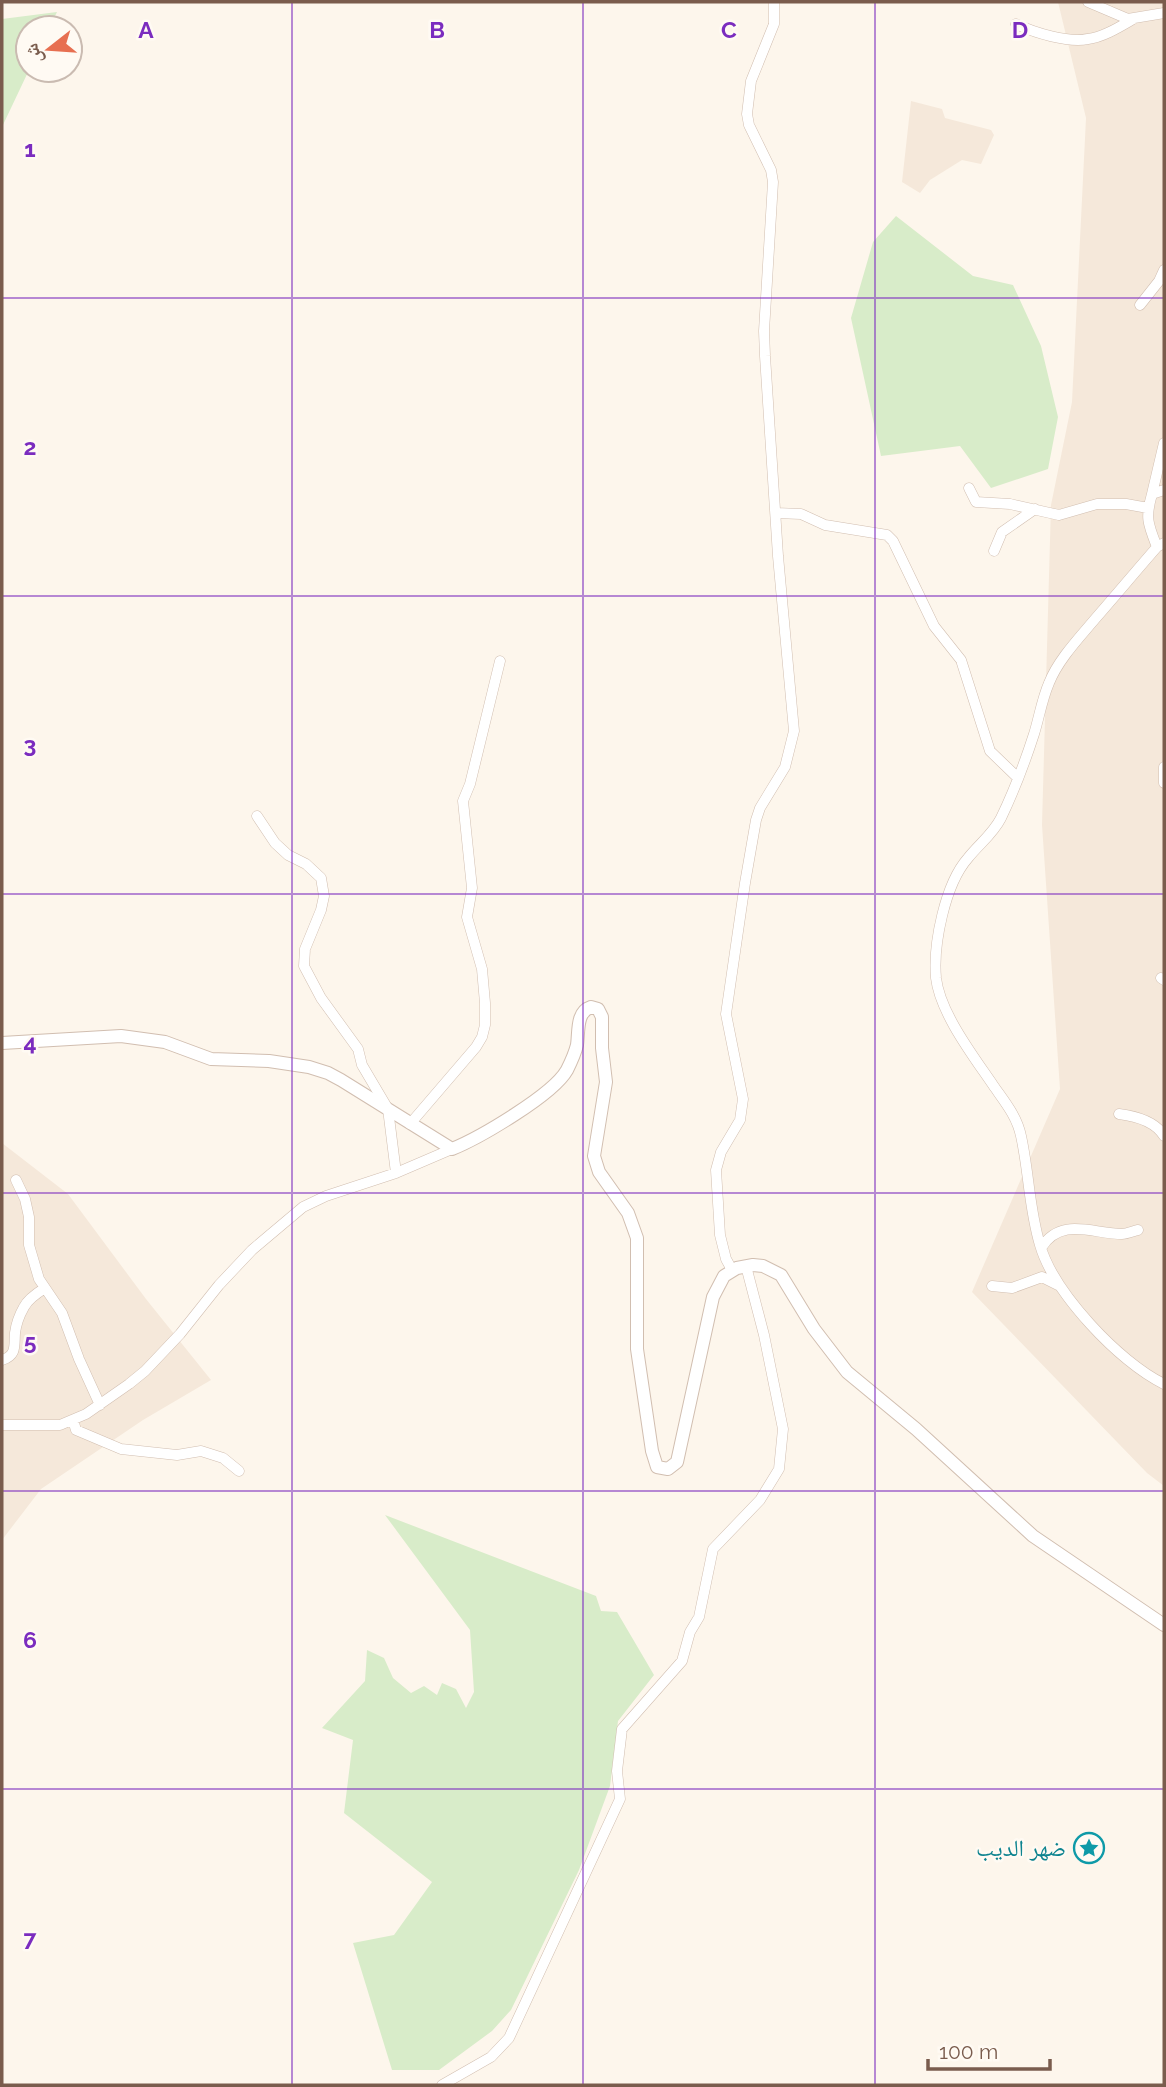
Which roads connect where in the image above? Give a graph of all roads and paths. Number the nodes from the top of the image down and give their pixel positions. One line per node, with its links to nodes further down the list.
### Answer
1 (774, 2): 14 (street)
2 (1088, 2): 4 (street)
3 (1164, 10): 4 (street)
4 (1135, 18): 5 (street)
5 (1016, 24)
6 (1164, 270): 7 (street)
7 (1140, 305)
8 (1164, 443): 11 (street)
9 (969, 488): 13 (street)
10 (1164, 490): 11 (street)
11 (1152, 494): 12 (street)
12 (1148, 508): 13 (street); 15 (street)
13 (1035, 509): 16 (street)
14 (776, 513): 19 (street); 33 (street)
15 (1161, 545): 19 (street)
16 (994, 551)
17 (500, 661): 25 (street)
18 (1164, 767): 20 (street)
19 (1018, 778): 31 (street)
20 (1164, 783)
21 (257, 816): 23 (street)
22 (2, 1043): 23 (street)
23 (388, 1109): 25 (street); 28 (street)
24 (1119, 1114): 26 (street)
25 (410, 1124): 27 (street)
26 (1164, 1136)
27 (452, 1149): 28 (street); 33 (street)
28 (396, 1173): 39 (street)
29 (16, 1181): 36 (street)
30 (1138, 1230): 31 (street)
31 (1041, 1248): 34 (street)
32 (746, 1266): 33 (street); 43 (street); 44 (street)
33 (732, 1270)
34 (1059, 1285): 35 (street); 38 (street)
35 (992, 1286)
36 (44, 1288): 37 (street); 39 (street)
37 (2, 1360)
38 (1164, 1384)
39 (100, 1405): 40 (street)
40 (73, 1420): 41 (street); 42 (street)
41 (2, 1425)
42 (239, 1471)
43 (1164, 1625)
44 (442, 2085)

